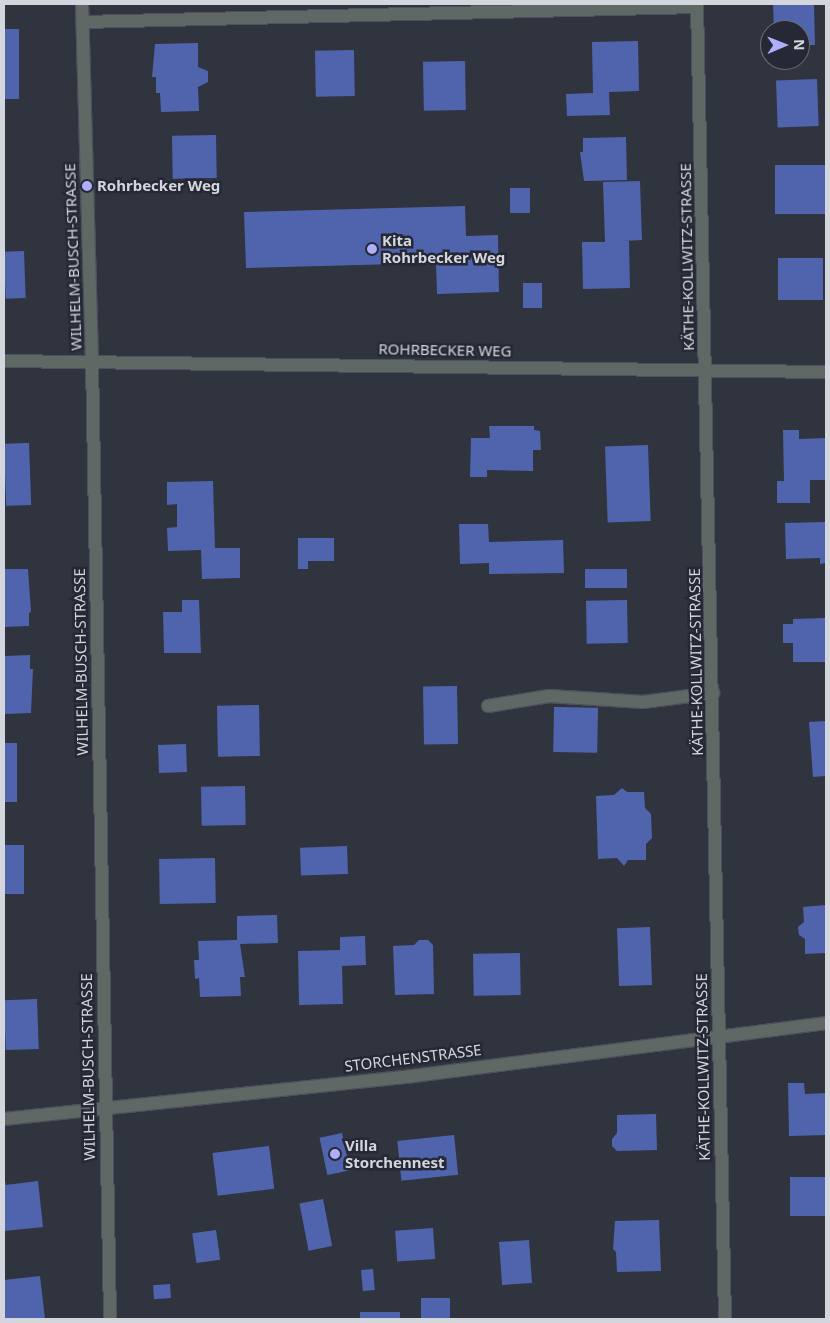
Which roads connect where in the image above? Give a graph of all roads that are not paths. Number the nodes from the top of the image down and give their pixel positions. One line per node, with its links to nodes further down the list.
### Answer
1 (82, 4): 3 (street, WILHELM-BUSCH-STRASSE)
2 (697, 5): 3 (street); 6 (street, KÄTHE-KOLLWITZ-STRASSE)
3 (83, 22): 5 (street, WILHELM-BUSCH-STRASSE)
4 (4, 361): 5 (street, ROHRBECKER WEG)
5 (92, 361): 6 (street, ROHRBECKER WEG); 12 (street, WILHELM-BUSCH-STRASSE)
6 (706, 369): 7 (street, ROHRBECKER WEG); 8 (street, KÄTHE-KOLLWITZ-STRASSE)
7 (826, 372)
8 (713, 693): 9 (street); 11 (street, KÄTHE-KOLLWITZ-STRASSE)
9 (488, 706)
10 (826, 1023): 11 (street, STORCHENSTRASSE)
11 (719, 1036): 12 (street, STORCHENSTRASSE); 15 (street, KÄTHE-KOLLWITZ-STRASSE)
12 (105, 1108): 13 (street, STORCHENSTRASSE); 14 (street, WILHELM-BUSCH-STRASSE)
13 (4, 1119)
14 (110, 1319)
15 (725, 1319)

